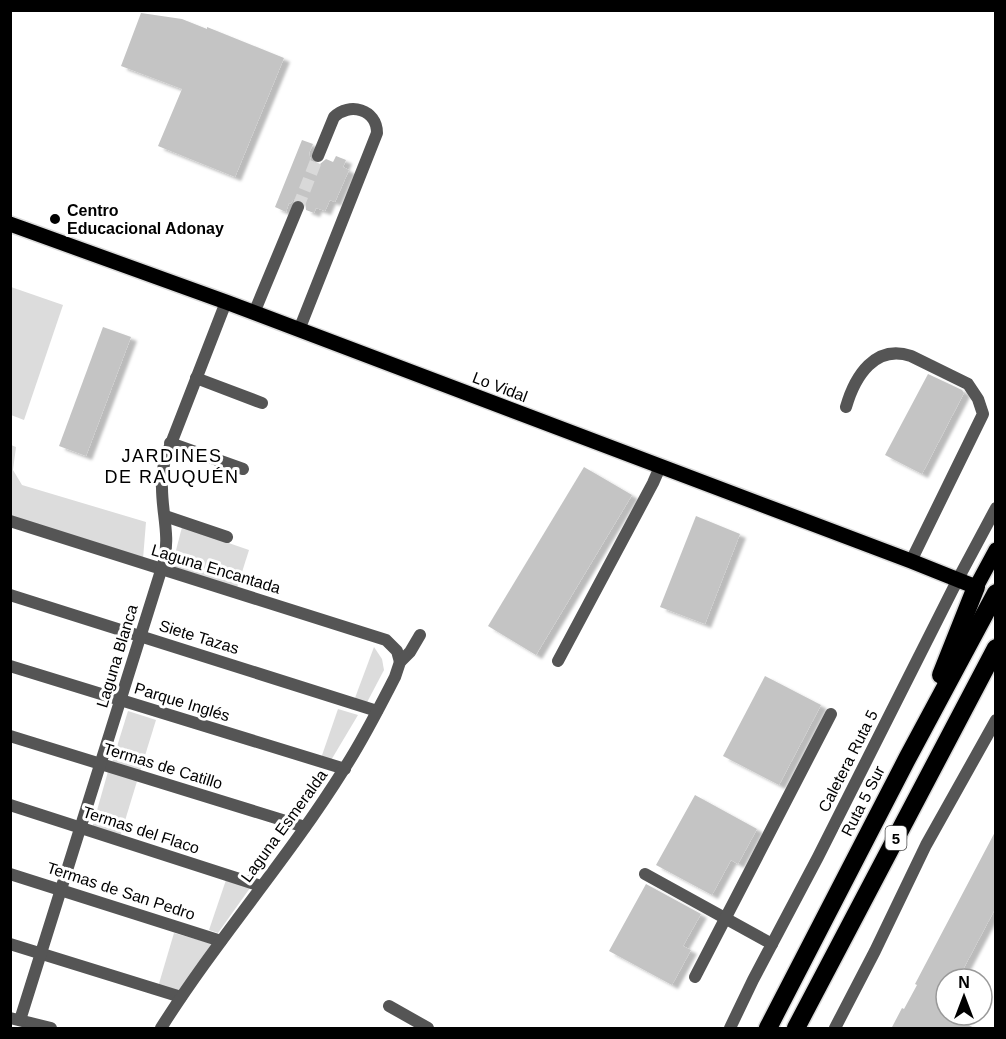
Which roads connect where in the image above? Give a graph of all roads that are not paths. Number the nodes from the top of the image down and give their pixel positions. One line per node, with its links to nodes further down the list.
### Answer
1 (318, 156): 6 (street)
2 (298, 207): 5 (street)
3 (10, 225): 4 (main road, Lo Vidal)
4 (226, 302): 5 (main road, Lo Vidal); 7 (street, Laguna Blanca)
5 (254, 313): 6 (main road, Lo Vidal)
6 (299, 330): 11 (main road, Lo Vidal)
7 (196, 378): 8 (street); 10 (street, Laguna Blanca)
8 (262, 403)
9 (846, 407): 18 (street)
10 (170, 443): 12 (street); 14 (street, Laguna Blanca)
11 (660, 467): 18 (main road, Lo Vidal); 27 (street)
12 (243, 470)
13 (996, 508): 20 (street, Caletera Ruta 5)
14 (165, 516): 16 (street); 19 (street, Laguna Blanca)
15 (10, 521): 19 (street, Laguna Encantada)
16 (227, 537)
17 (996, 550): 21 (main road)
18 (911, 561): 20 (main road, Lo Vidal)
19 (162, 570): 25 (street, Laguna Blanca); 28 (street, Laguna Encantada)
20 (958, 579): 21 (main road, Lo Vidal); 48 (street, Caletera Ruta 5)
21 (976, 587): 35 (highway)
22 (996, 593): 35 (highway, Ruta 5 Sur / 5)
23 (10, 595): 25 (street, Siete Tazas)
24 (420, 635): 28 (street, Laguna Esmeralda)
25 (141, 636): 30 (street, Laguna Blanca); 31 (street, Siete Tazas)
26 (996, 648): 59 (highway, 5)
27 (558, 661)
28 (400, 662): 31 (street, Laguna Esmeralda)
29 (10, 666): 30 (street, Parque Inglés)
30 (121, 700): 36 (street, Laguna Blanca); 37 (street, Parque Inglés)
31 (377, 711): 37 (street, Laguna Esmeralda)
32 (831, 714): 45 (street)
33 (996, 720): 60 (street)
34 (10, 736): 36 (street, Termas de Catillo)
35 (908, 757): 58 (highway, Ruta 5 Sur / 5)
36 (101, 764): 39 (street, Termas de Catillo); 40 (street, Laguna Blanca)
37 (345, 769): 39 (street, Laguna Esmeralda)
38 (10, 805): 40 (street, Termas del Flaco)
39 (305, 827): 43 (street, Laguna Esmeralda)
40 (81, 828): 43 (street, Termas del Flaco); 44 (street, Laguna Blanca)
41 (10, 874): 44 (street, Termas de San Pedro)
42 (645, 874): 45 (street)
43 (261, 886): 46 (street, Laguna Esmeralda)
44 (61, 890): 46 (street, Termas de San Pedro); 49 (street, Laguna Blanca)
45 (725, 919): 48 (street); 50 (street)
46 (221, 940): 51 (street, Laguna Esmeralda)
47 (10, 944): 49 (street)
48 (772, 944): 57 (street, Caletera Ruta 5)
49 (41, 953): 51 (street); 53 (street, Laguna Blanca)
50 (695, 977)
51 (181, 997): 55 (street, Laguna Esmeralda)
52 (389, 1006): 56 (street)
53 (15, 1019): 54 (street)
54 (51, 1029)
55 (161, 1029)
56 (428, 1029)
57 (730, 1029)
58 (768, 1029)
59 (796, 1029)
60 (835, 1029)

